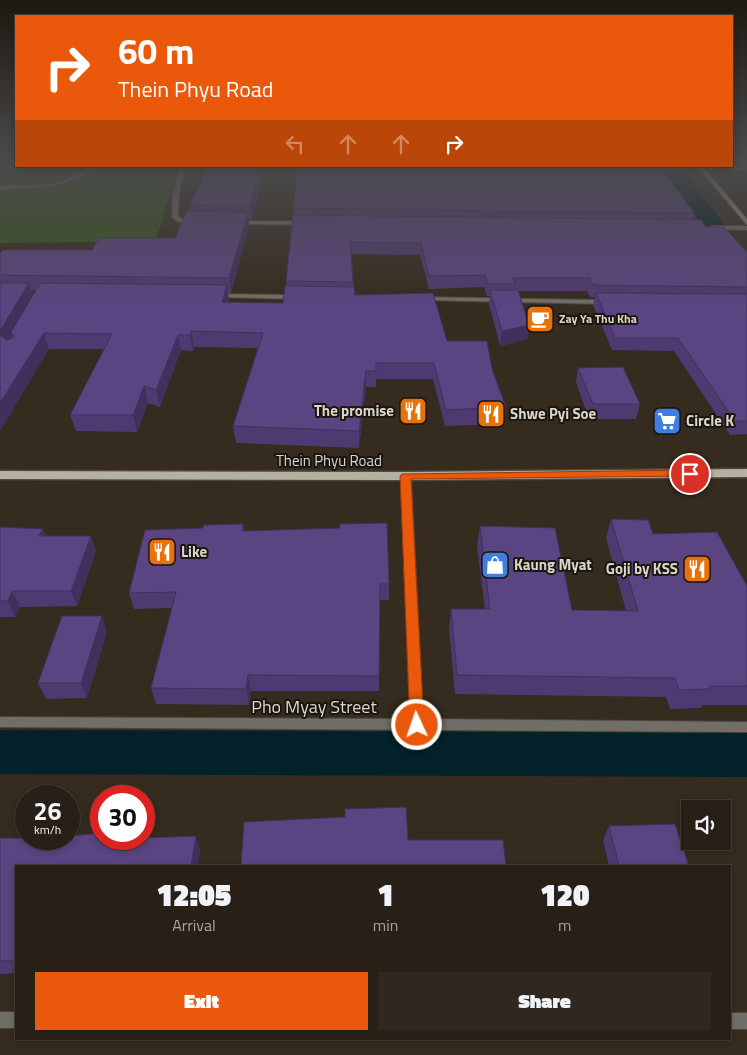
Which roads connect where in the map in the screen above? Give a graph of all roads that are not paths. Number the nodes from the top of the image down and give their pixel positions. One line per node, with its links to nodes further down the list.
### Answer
1 (175, 210): 3 (street)
2 (736, 210): 6 (street)
3 (200, 222)
4 (230, 222): 5 (street)
5 (308, 223)
6 (747, 223)
7 (708, 228): 8 (street)
8 (747, 228)
9 (212, 296): 10 (street)
10 (301, 298)
11 (409, 299): 12 (street)
12 (616, 302)
13 (747, 473): 15 (main road, Thein Phyu Road)
14 (0, 475): 15 (main road, Thein Phyu Road)
15 (406, 476): 17 (street)
16 (0, 722): 17 (street, Pho Myay Street)
17 (417, 725): 18 (street, Pho Myay Street)
18 (747, 727)
19 (0, 1020): 20 (street)
20 (15, 1020)
21 (731, 1021): 22 (street)
22 (747, 1021)

